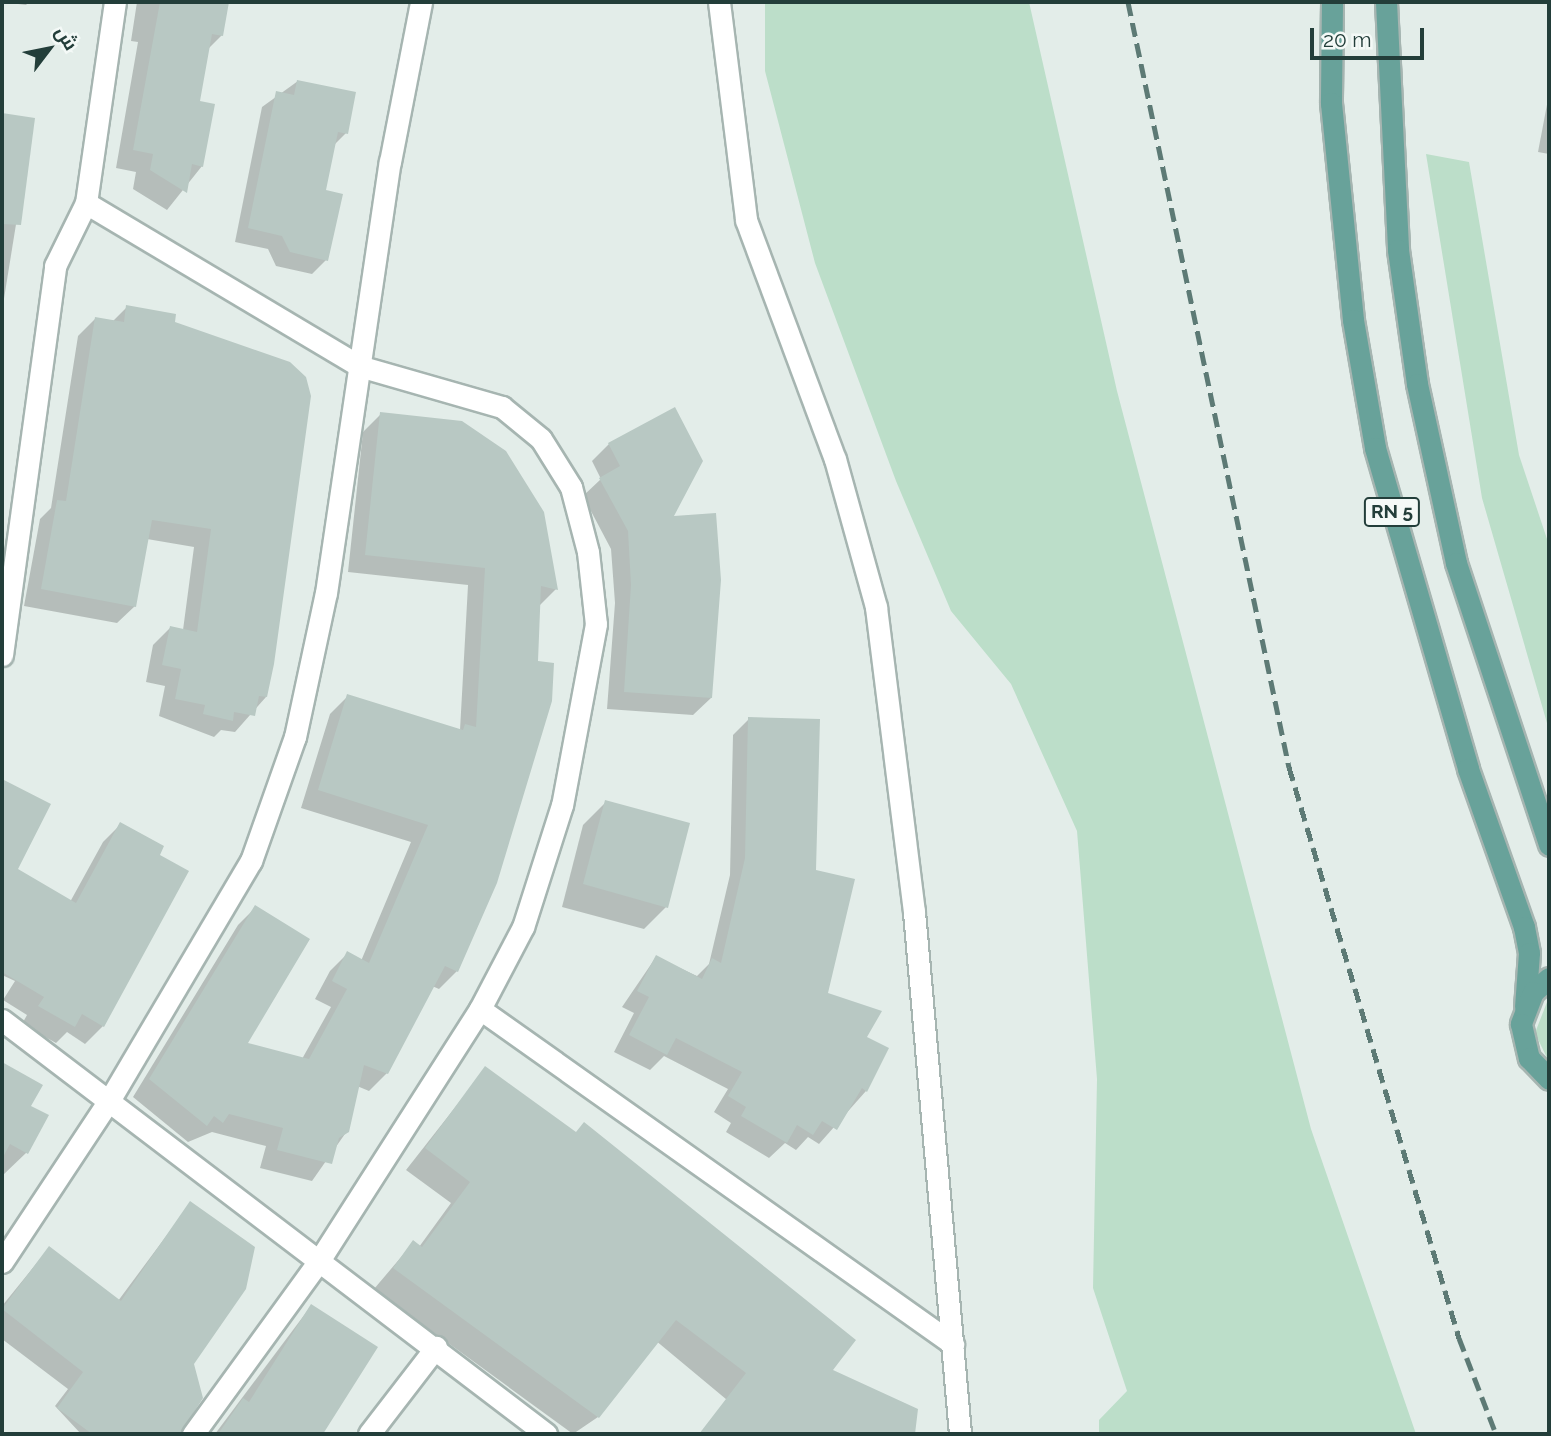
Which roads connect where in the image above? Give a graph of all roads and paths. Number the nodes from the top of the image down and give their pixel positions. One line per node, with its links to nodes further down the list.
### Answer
1 (115, 2): 6 (street)
2 (421, 2): 7 (street)
3 (719, 2): 18 (street)
4 (1332, 2): 11 (main road, RN 5)
5 (1385, 2): 9 (main road, RN 5)
6 (86, 203): 7 (street); 8 (street)
7 (359, 366): 12 (street); 15 (street)
8 (2, 655)
9 (1549, 845)
10 (1549, 978): 11 (main road)
11 (1525, 1007): 14 (main road)
12 (480, 1009): 16 (street); 18 (street)
13 (2, 1020): 15 (street)
14 (1549, 1079)
15 (110, 1099): 16 (street); 17 (street)
16 (321, 1258): 19 (street); 20 (street)
17 (2, 1262)
18 (953, 1345): 23 (street)
19 (436, 1347): 21 (street); 22 (street)
20 (193, 1434)
21 (369, 1434)
22 (546, 1434)
23 (960, 1434)

